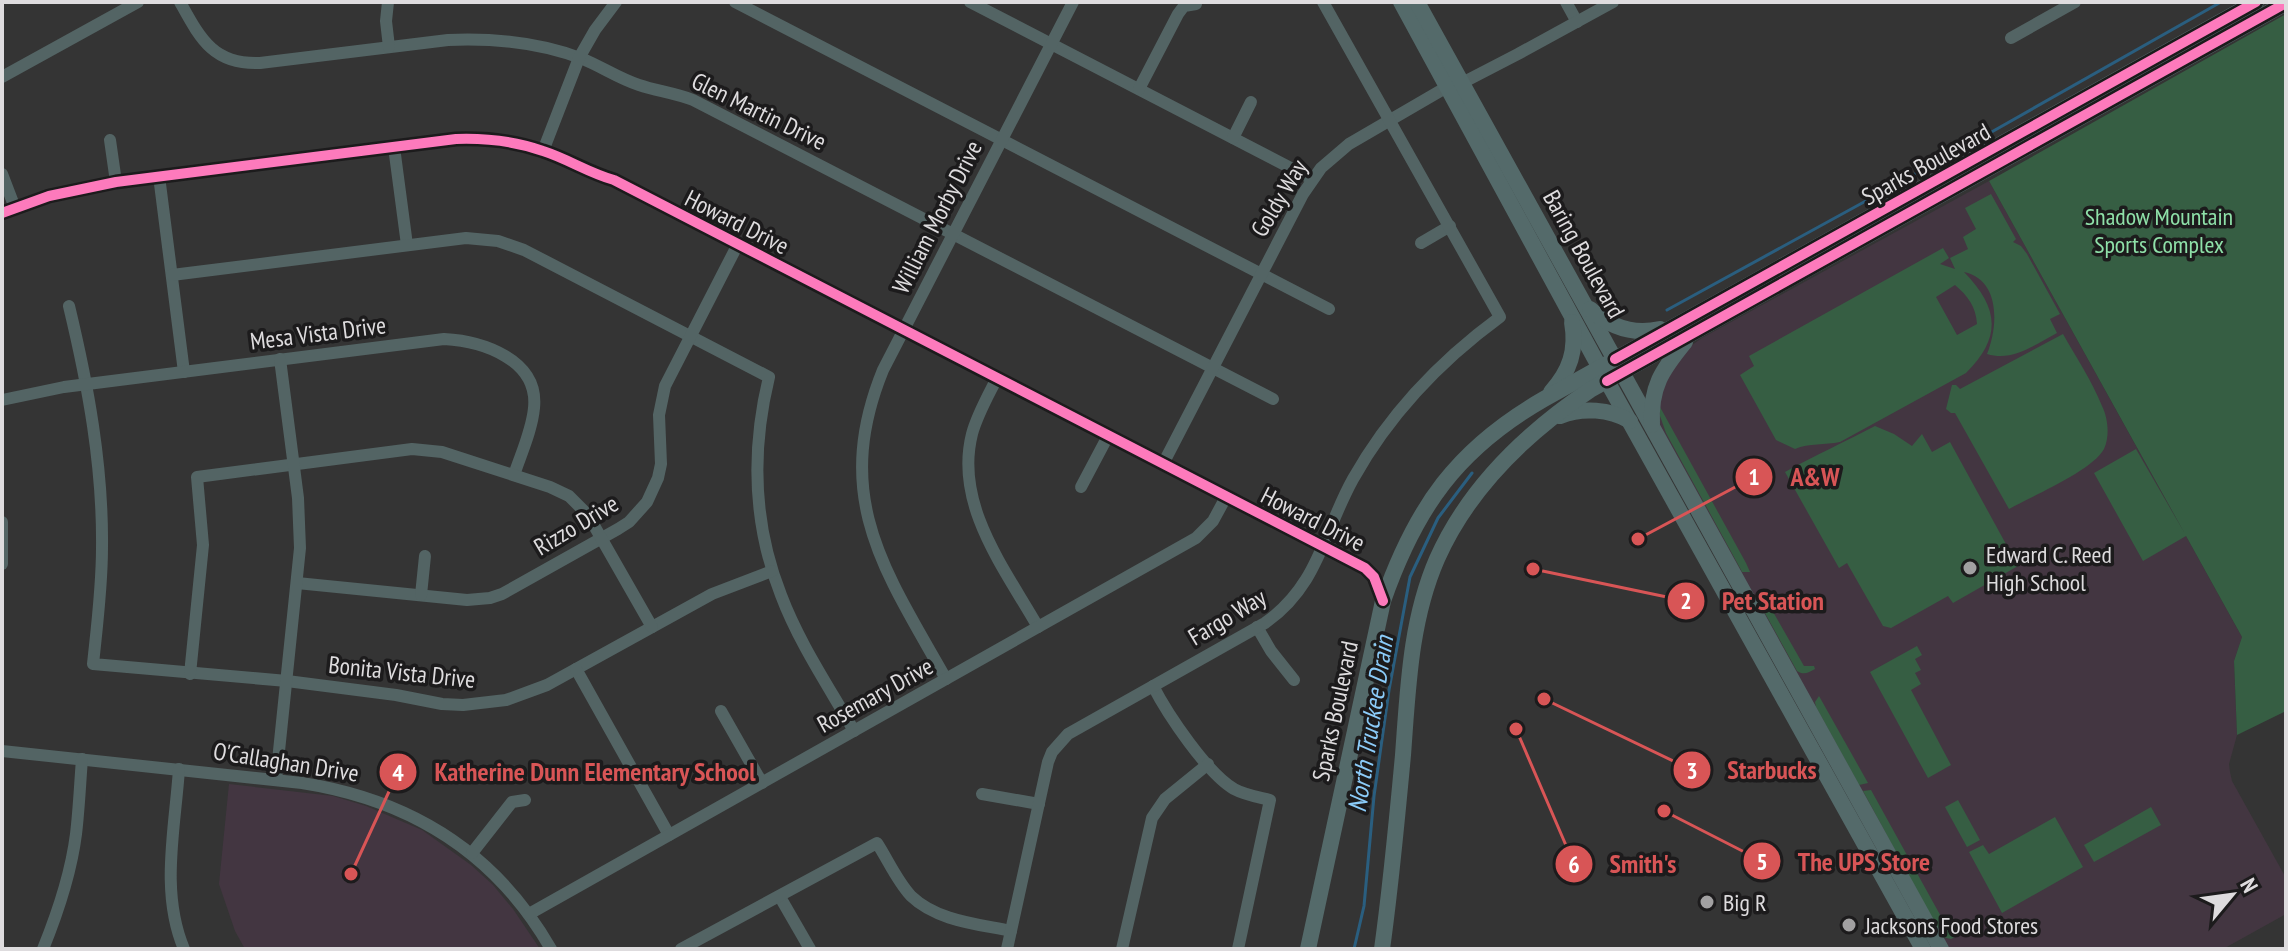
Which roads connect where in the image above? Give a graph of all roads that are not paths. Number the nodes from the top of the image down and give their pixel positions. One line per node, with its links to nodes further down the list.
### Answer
1 (138, 2): 23 (street)
2 (180, 2): 21 (street, Glen Martin Drive)
3 (388, 2): 21 (street)
4 (616, 2): 22 (street)
5 (735, 2): 30 (street)
6 (970, 2): 20 (street)
7 (1073, 2): 20 (street, William Morby Drive)
8 (1323, 2): 27 (street)
9 (1401, 2): 24 (main road, Baring Boulevard)
10 (1417, 2): 24 (main road, Baring Boulevard)
11 (1566, 2): 17 (street)
12 (1613, 2): 17 (street, Goldy Way)
13 (2075, 2): 19 (street)
14 (2258, 2): 18 (main road); 31 (main road, Sparks Boulevard)
15 (2286, 3): 18 (main road, Sparks Boulevard)
16 (1196, 4): 25 (street)
17 (1577, 22): 24 (street, Goldy Way)
18 (2235, 31): 34 (main road, Sparks Boulevard)
19 (2011, 38)
20 (1051, 44): 25 (street); 30 (street, William Morby Drive)
21 (389, 47): 22 (street, Glen Martin Drive)
22 (579, 58): 33 (street); 42 (street, Glen Martin Drive)
23 (2, 77)
24 (1455, 85): 27 (street, Goldy Way); 48 (main road, Baring Boulevard)
25 (1139, 89): 28 (street)
26 (1251, 102): 28 (street)
27 (1389, 121): 37 (street, Goldy Way); 41 (street)
28 (1233, 138): 37 (street)
29 (110, 140): 38 (street)
30 (1002, 140): 42 (street, William Morby Drive); 46 (street)
31 (2006, 142): 34 (main road); 51 (main road, Sparks Boulevard)
32 (394, 147): 33 (street, Howard Drive); 36 (street, Howard Drive); 45 (street)
33 (543, 151): 44 (street, Howard Drive)
34 (1996, 166): 53 (main road, Sparks Boulevard)
35 (2, 174): 39 (street)
36 (159, 176): 38 (street, Howard Drive); 47 (street)
37 (1312, 179): 46 (street, Goldy Way)
38 (116, 182): 39 (street, Howard Drive)
39 (15, 208): 40 (street, Howard Drive)
40 (2, 213)
41 (1450, 226): 43 (street); 75 (street, Fargo Way)
42 (953, 234): 52 (street, William Morby Drive); 56 (street, Glen Martin Drive)
43 (1421, 243)
44 (738, 244): 52 (street, Howard Drive); 54 (street, Rizzo Drive)
45 (407, 245): 47 (street); 54 (street)
46 (1261, 274): 50 (street); 56 (street, Goldy Way)
47 (172, 275): 58 (street)
48 (1575, 303): 51 (main road); 57 (main road, Baring Boulevard); 62 (main road)
49 (69, 306): 60 (street)
50 (1329, 309)
51 (1673, 326): 57 (main road, Sparks Boulevard)
52 (904, 330): 59 (street, Howard Drive); 87 (street, William Morby Drive)
53 (1691, 335): 57 (main road, Sparks Boulevard); 66 (main road)
54 (690, 337): 74 (street, Rizzo Drive); 78 (street)
55 (280, 359): 58 (street, Mesa Vista Drive); 68 (street); 70 (street, Mesa Vista Drive)
56 (1213, 368): 61 (street, Glen Martin Drive); 69 (street, Goldy Way)
57 (1611, 370): 62 (main road, Sparks Boulevard); 64 (main road, Sparks Boulevard); 65 (main road, Baring Boulevard); 66 (main road, Baring Boulevard)
58 (184, 372): 60 (street, Mesa Vista Drive)
59 (997, 378): 67 (street, Howard Drive); 83 (street)
60 (87, 384): 63 (street, Mesa Vista Drive); 86 (street, Bonita Vista Drive)
61 (1273, 399)
62 (1544, 399): 81 (main road, Sparks Boulevard)
63 (2, 400)
64 (1547, 421): 65 (main road); 116 (main road, Sparks Boulevard)
65 (1631, 422): 117 (main road, Baring Boulevard)
66 (1652, 426): 118 (main road, Baring Boulevard)
67 (1108, 436): 69 (street, Howard Drive); 71 (street)
68 (294, 464): 70 (street); 79 (street); 86 (street)
69 (1163, 464): 72 (street, Howard Drive)
70 (514, 475): 74 (street)
71 (1081, 487)
72 (1226, 497): 75 (street, Howard Drive); 83 (street, Rosemary Drive)
73 (2, 522): 77 (street)
74 (602, 538): 80 (street, Rizzo Drive); 82 (street)
75 (1323, 546): 81 (street, Howard Drive); 84 (street, Fargo Way)
76 (425, 556): 80 (street)
77 (2, 564)
78 (772, 571): 82 (street, Bonita Vista Drive); 92 (street)
79 (297, 583): 80 (street, Rizzo Drive); 89 (street)
80 (421, 595)
81 (1383, 601): 115 (main road, Sparks Boulevard)
82 (652, 627): 85 (street, Bonita Vista Drive)
83 (1038, 627): 87 (street, Rosemary Drive)
84 (1257, 627): 88 (street); 90 (street, Fargo Way)
85 (576, 669): 89 (street, Bonita Vista Drive); 102 (street)
86 (190, 674): 89 (street, Bonita Vista Drive)
87 (946, 679): 92 (street, Rosemary Drive)
88 (1294, 680)
89 (287, 681): 97 (street)
90 (1153, 686): 95 (street); 101 (street, Fargo Way)
91 (721, 711): 98 (street)
92 (854, 731): 98 (street, Rosemary Drive)
93 (2, 751): 94 (street, O'Callaghan Drive)
94 (82, 759): 96 (street, O'Callaghan Drive); 107 (street)
95 (1208, 764): 113 (street); 114 (street)
96 (179, 769): 97 (street, O'Callaghan Drive); 108 (street)
97 (276, 780): 103 (street, O'Callaghan Drive)
98 (762, 783): 102 (street, Rosemary Drive)
99 (982, 794): 101 (street)
100 (525, 800): 103 (street)
101 (1039, 804): 106 (street, Fargo Way)
102 (669, 835): 105 (street, Rosemary Drive)
103 (472, 853): 105 (street, O'Callaghan Drive)
104 (780, 897): 106 (street); 110 (street); 111 (street)
105 (529, 914): 109 (street, O'Callaghan Drive)
106 (1011, 931): 112 (street, Fargo Way)
107 (43, 949)
108 (184, 949)
109 (551, 949)
110 (681, 949)
111 (810, 949)
112 (1007, 949)
113 (1122, 949)
114 (1238, 949)
115 (1308, 949)
116 (1382, 949)
117 (1923, 949)
118 (1941, 949)

